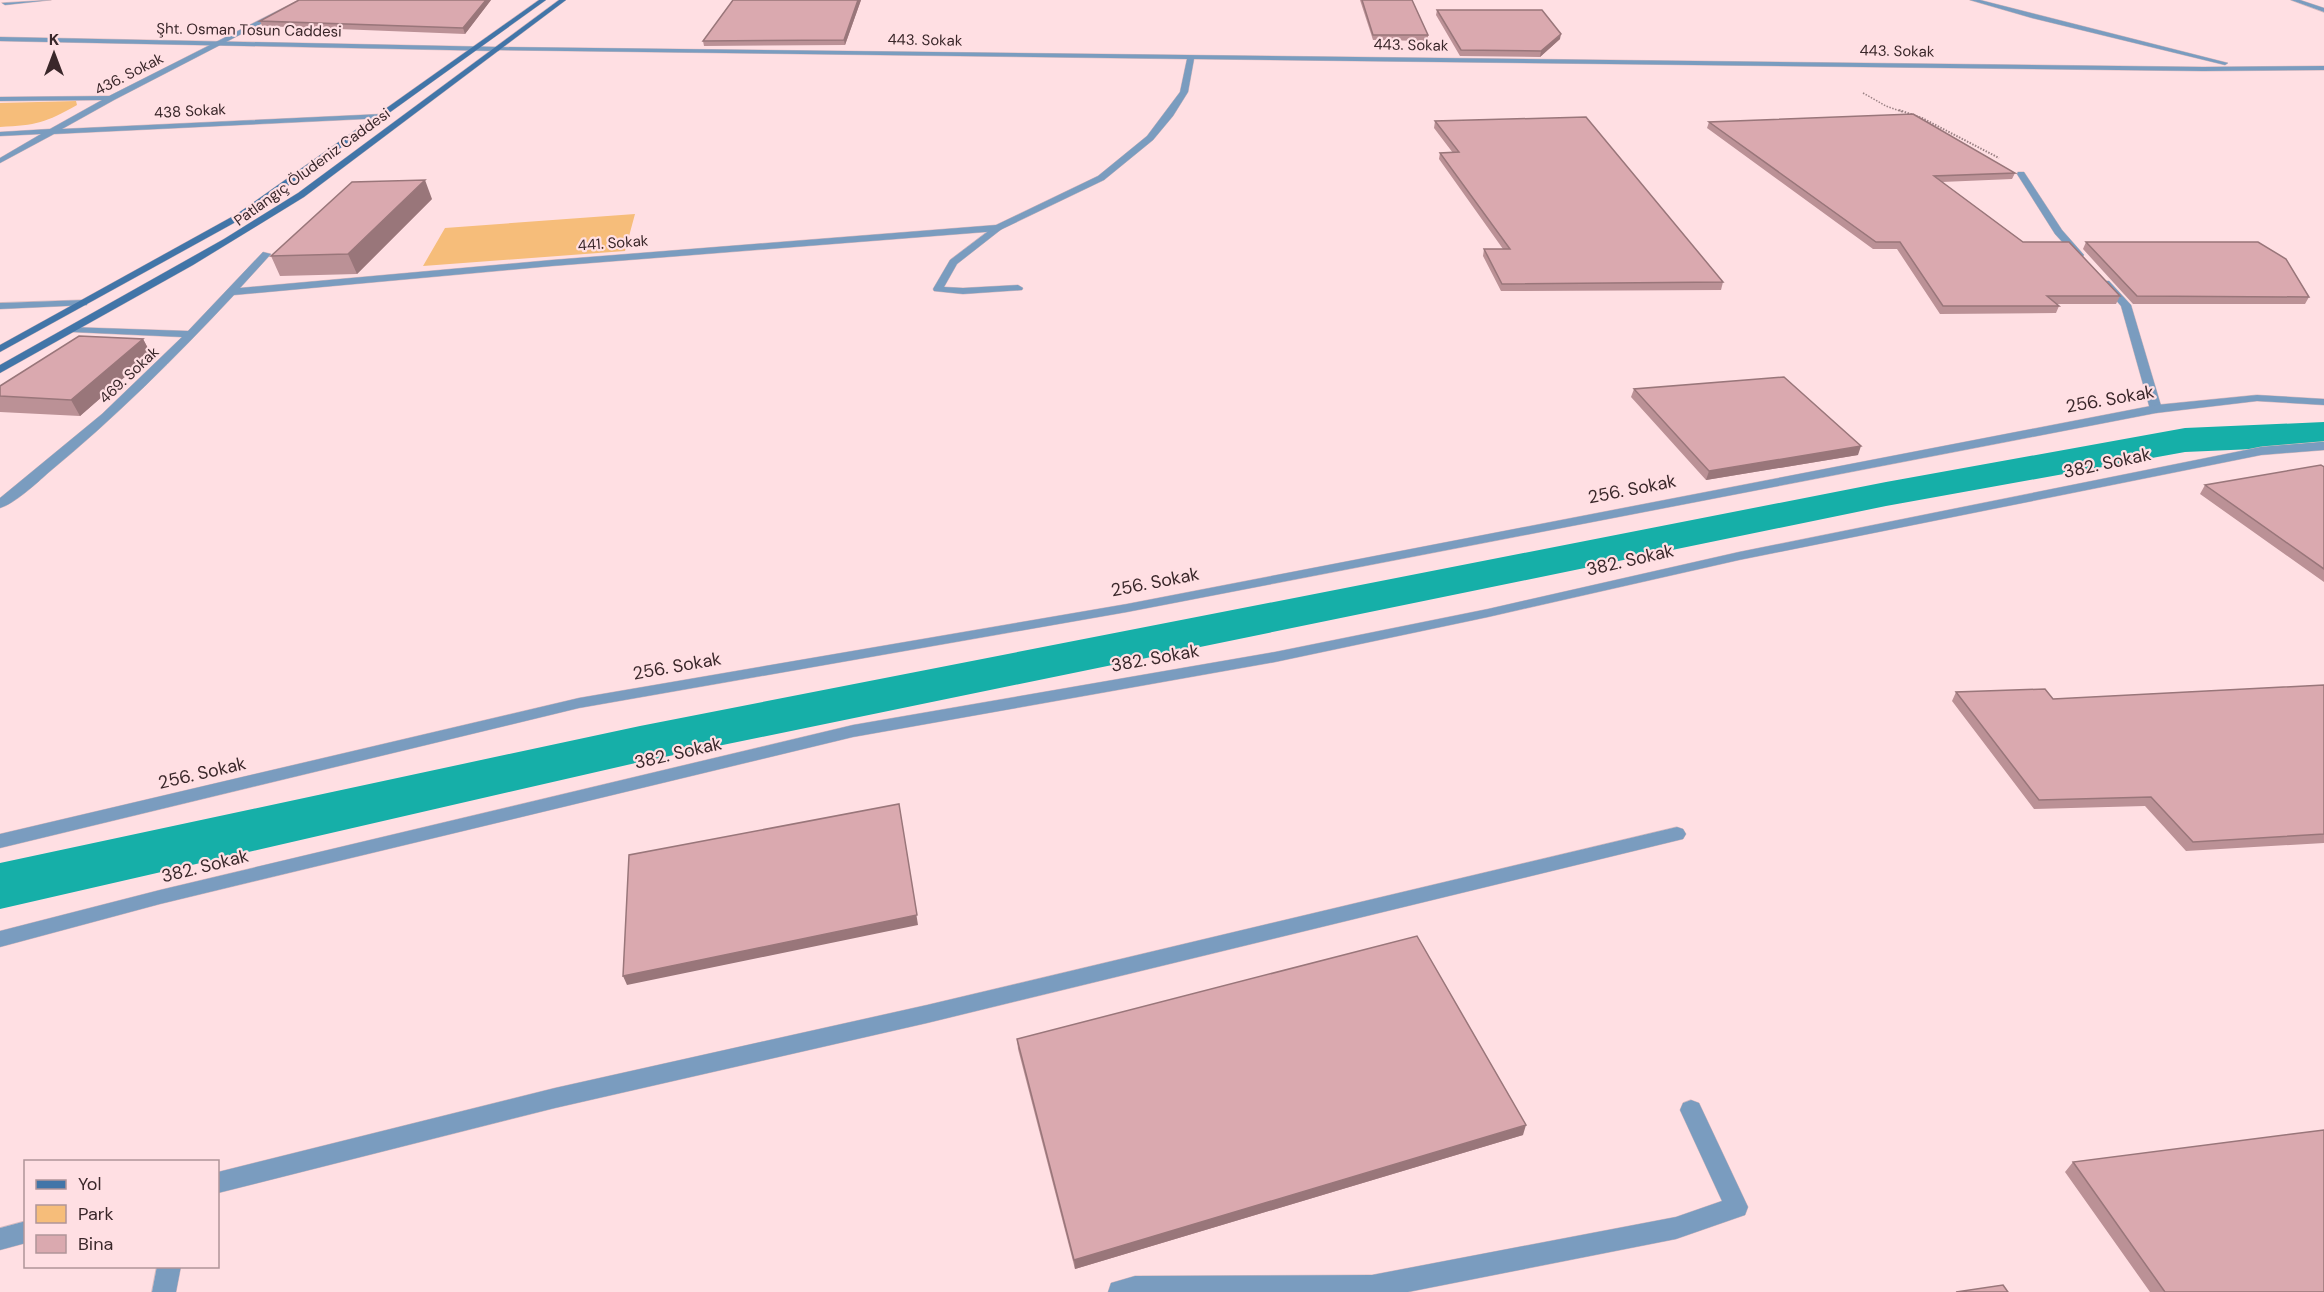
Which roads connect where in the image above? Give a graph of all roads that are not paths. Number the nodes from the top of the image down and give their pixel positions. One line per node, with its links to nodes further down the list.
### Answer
1 (48, 0): 7 (street)
2 (304, 0): 10 (street, 436. Sokak)
3 (543, 0): 11 (main road, Patlangıç Öludeniz Caddesi)
4 (563, 0): 12 (main road, Patlangıç Öludeniz Caddesi)
5 (1973, 0): 15 (street)
6 (2294, 0): 8 (street)
7 (4, 3)
8 (2324, 10)
9 (0, 39): 10 (street, Şht. Osman Tosun Caddesi)
10 (219, 44): 11 (street, Şht. Osman Tosun Caddesi); 16 (street, 436. Sokak)
11 (479, 47): 12 (street, Şht. Osman Tosun Caddesi); 18 (main road, Patlangıç Öludeniz Caddesi)
12 (498, 49): 13 (street, 443. Sokak); 29 (main road, Patlangıç Öludeniz Caddesi)
13 (1191, 56): 15 (street, 443. Sokak); 23 (street)
14 (2324, 68): 15 (street, 443. Sokak)
15 (2248, 69)
16 (111, 98): 17 (street); 19 (street, 436. Sokak)
17 (0, 99)
18 (382, 116): 19 (street, 438 Sokak); 27 (main road, Patlangıç Öludeniz Caddesi)
19 (50, 131): 20 (street, 438 Sokak); 21 (street, 436. Sokak)
20 (0, 134)
21 (0, 160)
22 (2021, 174): 34 (street)
23 (998, 228): 25 (street); 26 (street, 441. Sokak)
24 (266, 254): 26 (street, 469. Sokak)
25 (1018, 288)
26 (231, 292): 30 (street, 469. Sokak)
27 (83, 303): 28 (street); 31 (main road, Patlangıç Öludeniz Caddesi)
28 (0, 306)
29 (72, 329): 30 (street); 32 (main road, Patlangıç Öludeniz Caddesi)
30 (193, 334): 36 (street, 469. Sokak)
31 (0, 349)
32 (0, 370)
33 (2324, 402): 34 (street, 256. Sokak)
34 (2156, 409): 38 (street, 256. Sokak)
35 (2324, 446): 39 (street, 382. Sokak)
36 (0, 504)
37 (1677, 834): 41 (street)
38 (0, 841)
39 (0, 939)
40 (1691, 1110): 46 (street)
41 (219, 1183)
42 (24, 1233): 43 (street)
43 (0, 1239)
44 (169, 1268): 45 (street)
45 (164, 1292)
46 (1120, 1292)

